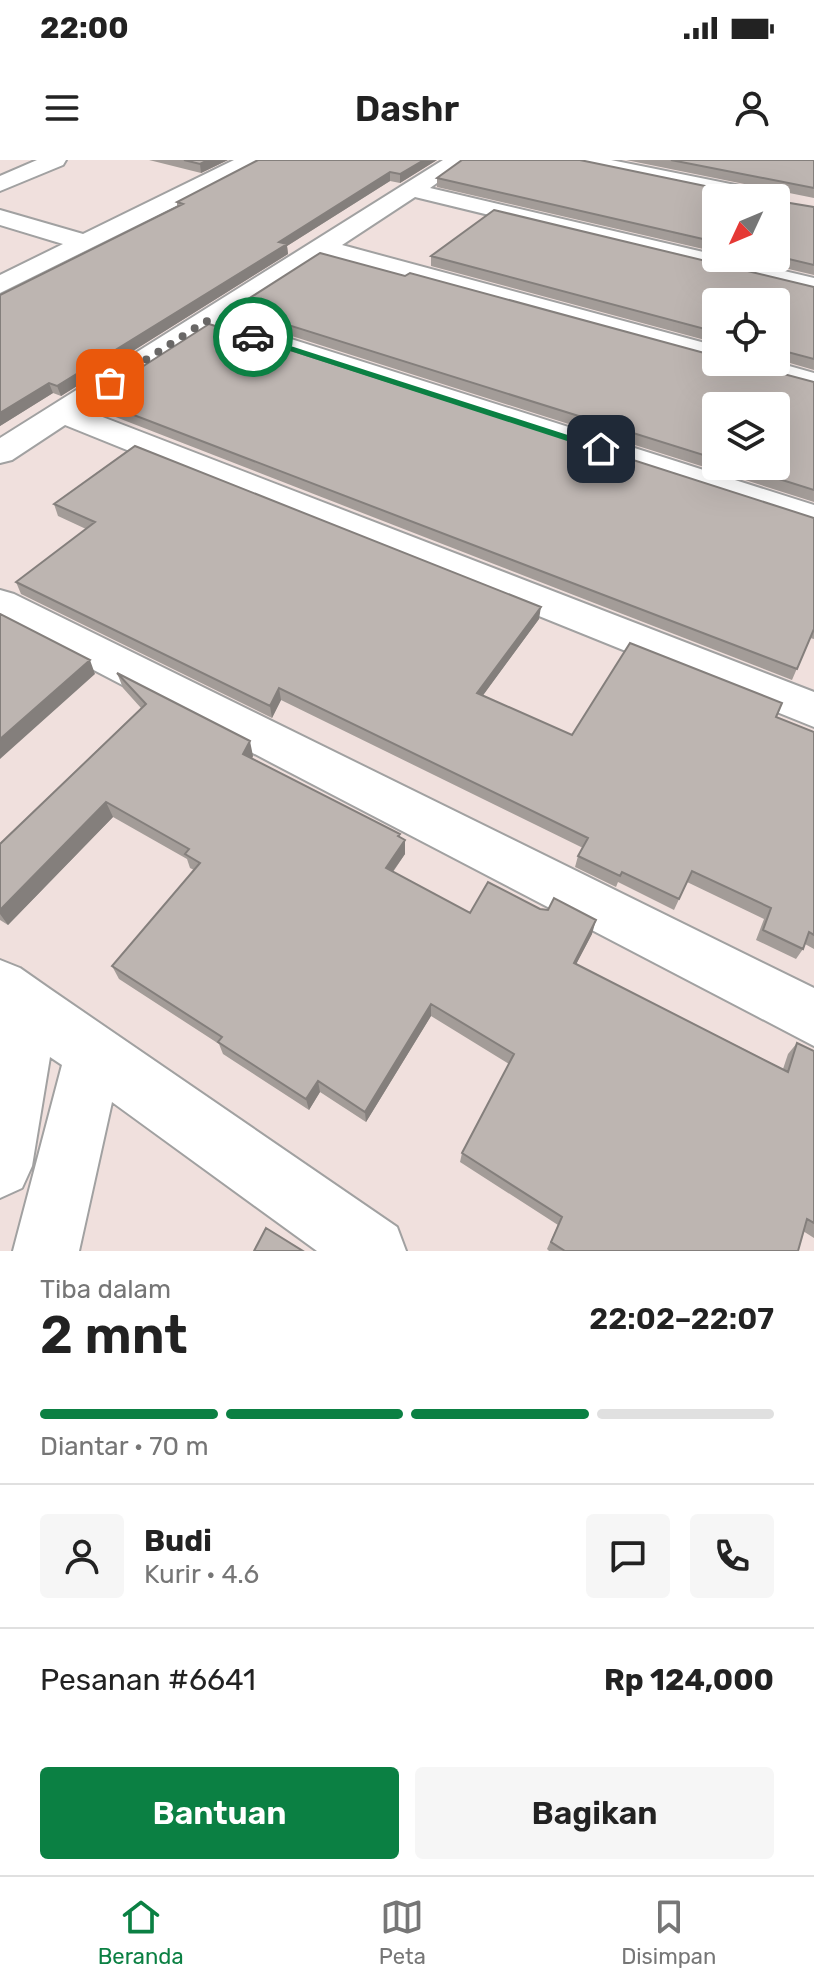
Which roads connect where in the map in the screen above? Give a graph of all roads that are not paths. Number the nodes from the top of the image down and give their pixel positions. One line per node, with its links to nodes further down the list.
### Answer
1 (55, 160): 5 (street)
2 (251, 160): 9 (street)
3 (458, 160): 7 (street)
4 (580, 160): 6 (street)
5 (0, 184)
6 (702, 185)
7 (412, 190): 10 (street); 13 (street)
8 (0, 217): 9 (street)
9 (76, 240): 11 (street); 12 (street)
10 (322, 247): 14 (street); 15 (street)
11 (0, 270)
12 (0, 285)
13 (814, 286)
14 (206, 321): 18 (street); 20 (street)
15 (702, 351)
16 (790, 375): 17 (street)
17 (814, 382)
18 (62, 413): 19 (street); 22 (street)
19 (0, 453)
20 (814, 517)
21 (0, 604): 24 (street)
22 (814, 710)
23 (15, 998): 25 (street); 26 (street)
24 (814, 1018)
25 (94, 1053): 27 (street); 28 (street)
26 (0, 1166)
27 (46, 1251)
28 (373, 1251)

